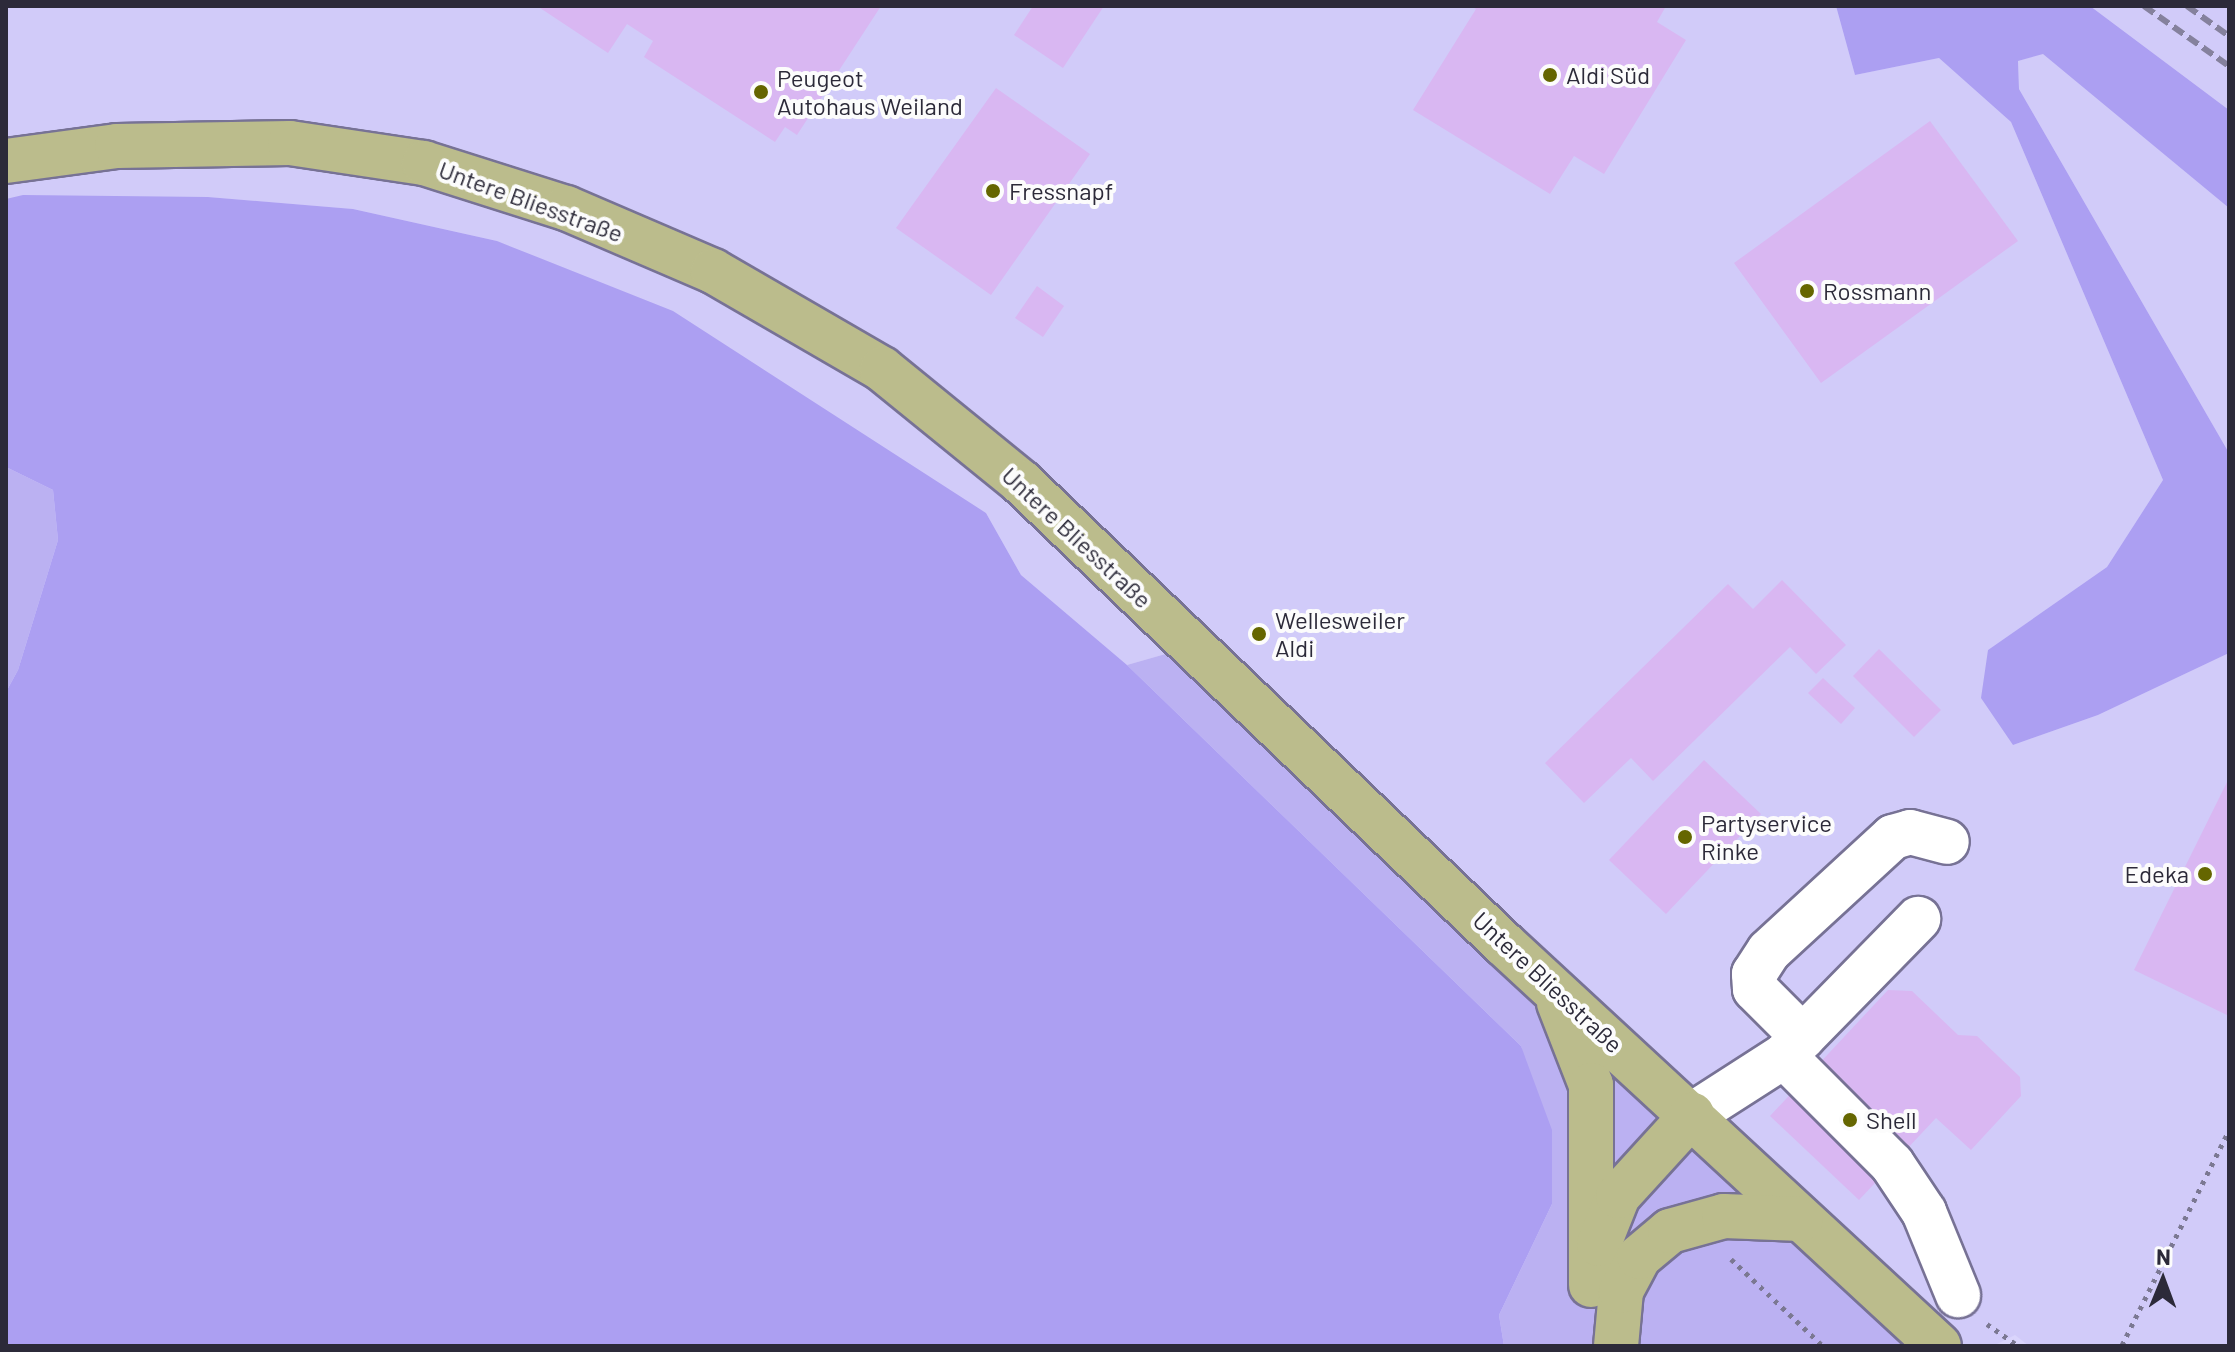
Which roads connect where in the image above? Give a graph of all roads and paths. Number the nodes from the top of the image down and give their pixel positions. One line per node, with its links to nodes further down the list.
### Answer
1 (6, 161): 4 (main road, Untere Bliesstraße)
2 (1947, 842): 5 (lane)
3 (1918, 919): 5 (lane)
4 (1551, 987): 6 (main road, Untere Bliesstraße); 9 (main road)
5 (1793, 1046): 6 (lane); 10 (lane)
6 (1692, 1115): 8 (main road, Untere Bliesstraße); 9 (main road)
7 (2229, 1130): 11 (path)
8 (1801, 1219): 13 (main road); 14 (main road, Untere Bliesstraße)
9 (1591, 1285): 12 (main road)
10 (1958, 1295)
11 (2122, 1345)
12 (1599, 1346)
13 (1616, 1346)
14 (1939, 1346)

